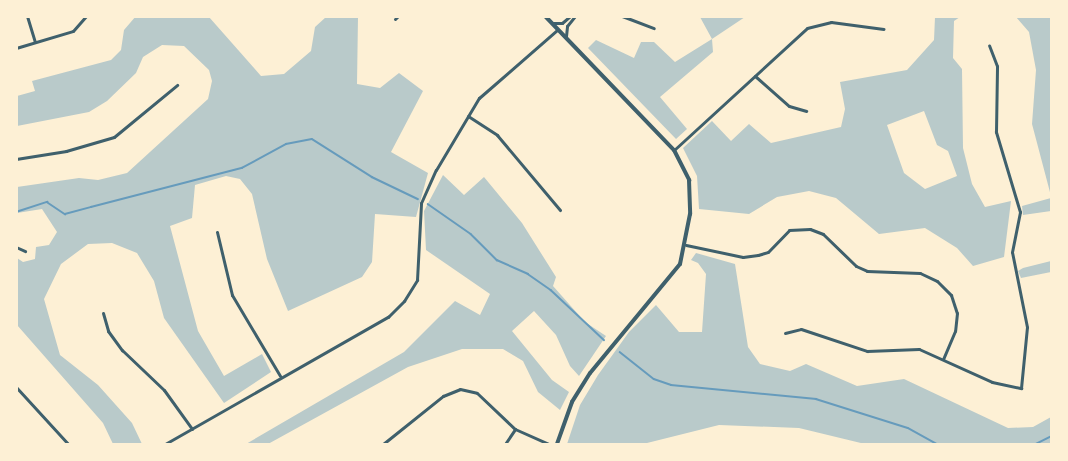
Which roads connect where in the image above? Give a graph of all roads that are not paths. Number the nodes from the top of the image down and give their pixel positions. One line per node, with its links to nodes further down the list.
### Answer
1 (27, 16): 12 (street)
2 (86, 16): 12 (street)
3 (545, 16): 7 (street)
4 (570, 16): 7 (street)
5 (575, 16): 11 (street)
6 (621, 16): 8 (street)
7 (550, 23): 10 (street)
8 (654, 28)
9 (884, 29): 15 (street)
10 (557, 30): 11 (street); 18 (street)
11 (565, 38): 19 (street)
12 (35, 42): 14 (street)
13 (989, 45): 28 (street)
14 (16, 48)
15 (755, 76): 17 (street); 19 (street)
16 (177, 85): 20 (street)
17 (806, 111)
18 (468, 116): 21 (street); 29 (street)
19 (674, 150): 23 (street)
20 (16, 159)
21 (560, 210)
22 (217, 232): 29 (street)
23 (686, 245): 28 (street); 38 (street)
24 (16, 247): 25 (street)
25 (25, 251)
26 (103, 313): 31 (street)
27 (785, 333): 28 (street)
28 (944, 359)
29 (280, 376): 31 (street)
30 (16, 387): 33 (street)
31 (192, 429): 34 (street)
32 (515, 429): 35 (street); 36 (street); 37 (street)
33 (68, 444)
34 (165, 444)
35 (383, 444)
36 (505, 444)
37 (548, 444)
38 (557, 444)

